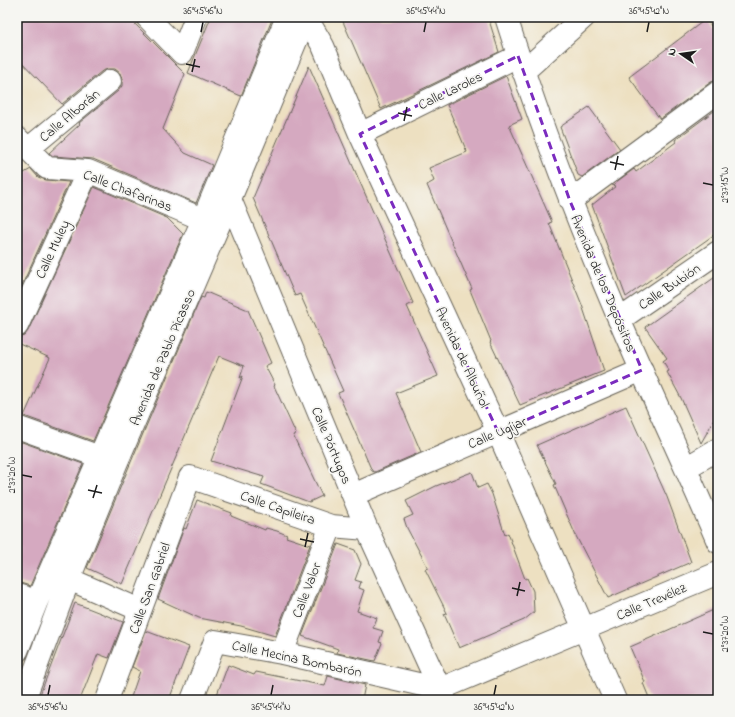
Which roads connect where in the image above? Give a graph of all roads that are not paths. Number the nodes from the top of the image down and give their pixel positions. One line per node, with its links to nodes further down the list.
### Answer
1 (147, 17): 2 (street)
2 (196, 17)
3 (287, 17): 15 (street, Avenida de Pablo Picasso)
4 (306, 17): 10 (street, Avenida de Albuñol); 13 (street, Avenida de Pablo Picasso)
5 (506, 17): 7 (street, Avenida de los Depósitos)
6 (584, 17): 7 (street, Calle Laroles)
7 (521, 64): 10 (street, Calle Laroles); 14 (street, Avenida de los Depósitos)
8 (110, 81): 11 (street, Calle Alborán)
9 (718, 92): 14 (street)
10 (360, 134): 21 (street, Avenida de Albuñol)
11 (23, 144): 12 (street, Calle Chafarinas)
12 (88, 171): 15 (street, Calle Chafarinas); 18 (street, Calle Muley)
13 (230, 199): 26 (street, Calle Pórtugos); 31 (street, Avenida de Pablo Picasso)
14 (570, 201): 17 (street, Avenida de los Depósitos)
15 (202, 219): 23 (street, Avenida de Pablo Picasso)
16 (718, 252): 17 (street, Calle Bubión)
17 (619, 320): 19 (street, Avenida de los Depósitos)
18 (17, 326)
19 (642, 370): 21 (street, Calle Ugíjar); 24 (street, Avenida de los Depósitos)
20 (17, 427): 23 (street)
21 (498, 432): 26 (street, Calle Ugíjar); 34 (street, Avenida de Albuñol)
22 (718, 449): 24 (street)
23 (100, 457): 32 (street, Avenida de Pablo Picasso)
24 (686, 468): 29 (street, Avenida de los Depósitos)
25 (190, 477): 27 (street, Calle Capileira); 33 (street, Calle San Gabriel)
26 (353, 495): 28 (street, Calle Pórtugos)
27 (331, 526): 28 (street, Calle Capileira); 36 (street, Calle Valor)
28 (367, 529): 37 (street, Calle Pórtugos)
29 (718, 542)
30 (718, 573): 34 (street, Calle Trevélez)
31 (69, 579): 33 (street); 38 (street, Avenida de Pablo Picasso)
32 (27, 598): 35 (street, Avenida de Pablo Picasso)
33 (140, 610): 39 (street, Calle San Gabriel)
34 (585, 630): 37 (street, Calle Trevélez); 41 (street, Avenida de Albuñol)
35 (17, 651)
36 (282, 653): 37 (street, Calle Mecina Bombarón); 40 (street, Calle Mecina Bombarón)
37 (443, 694)
38 (24, 700)
39 (107, 700)
40 (192, 700)
41 (615, 700)

